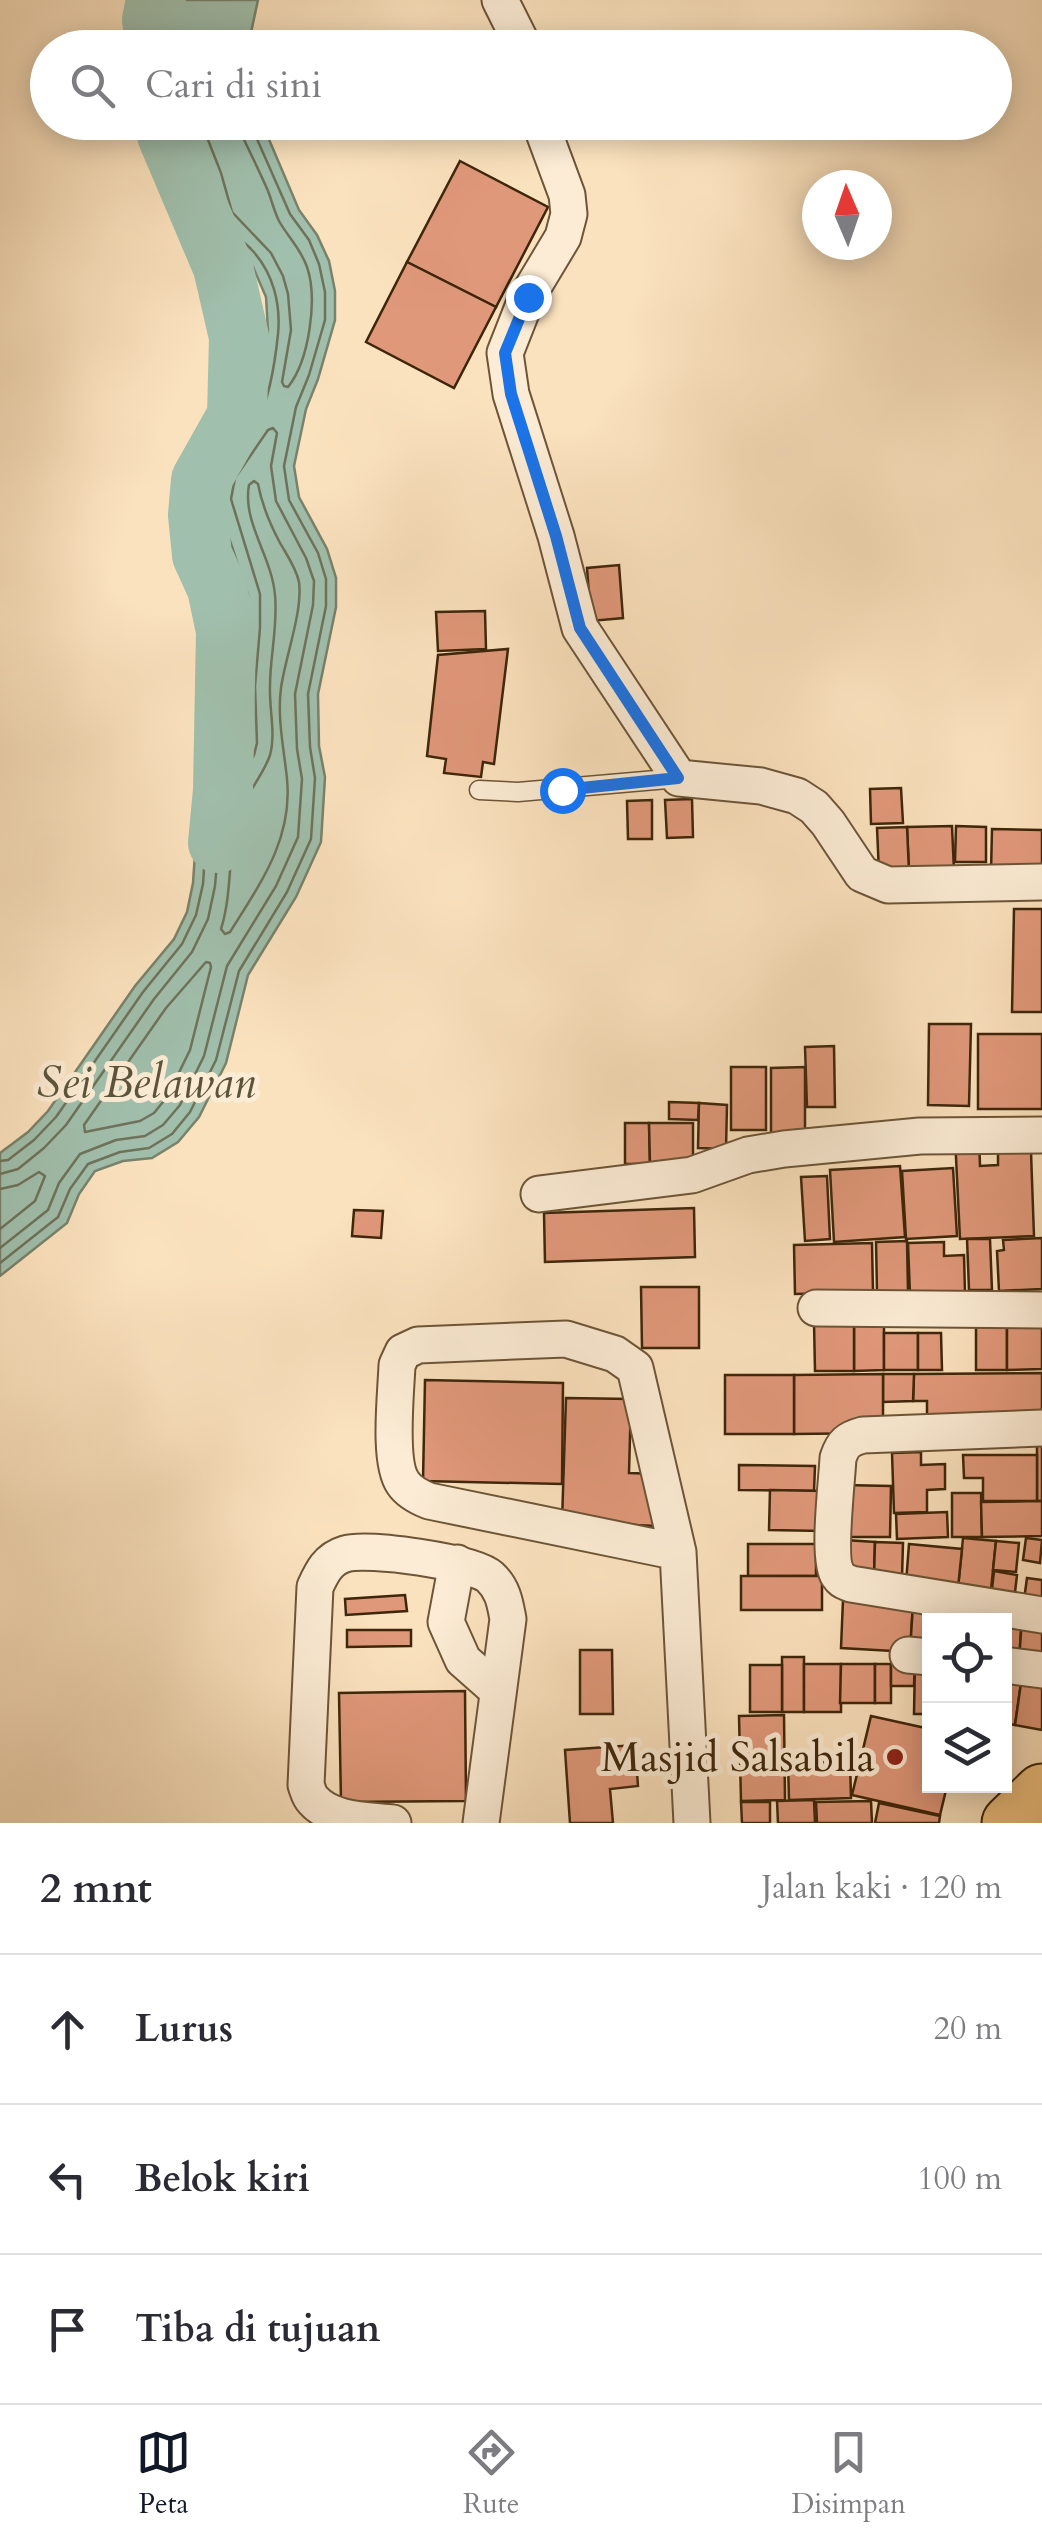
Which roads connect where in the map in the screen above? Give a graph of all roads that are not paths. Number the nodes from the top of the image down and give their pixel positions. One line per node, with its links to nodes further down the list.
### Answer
1 (500, 0): 2 (street)
2 (515, 30)
3 (547, 140): 4 (street)
4 (678, 778): 5 (lane); 6 (street)
5 (480, 790)
6 (1042, 882)
7 (1042, 1135): 8 (street)
8 (539, 1194)
9 (816, 1308): 10 (street)
10 (1042, 1310)
11 (1042, 1428): 14 (street)
12 (678, 1552): 12 (street); 21 (street)
13 (457, 1563): 17 (street); 17 (street); 19 (street)
14 (1042, 1615)
15 (1012, 1666): 16 (street)
16 (1042, 1670)
17 (498, 1690): 20 (street)
18 (1042, 1792): 22 (main road)
19 (393, 1823)
20 (481, 1823)
21 (692, 1823)
22 (1010, 1823)

